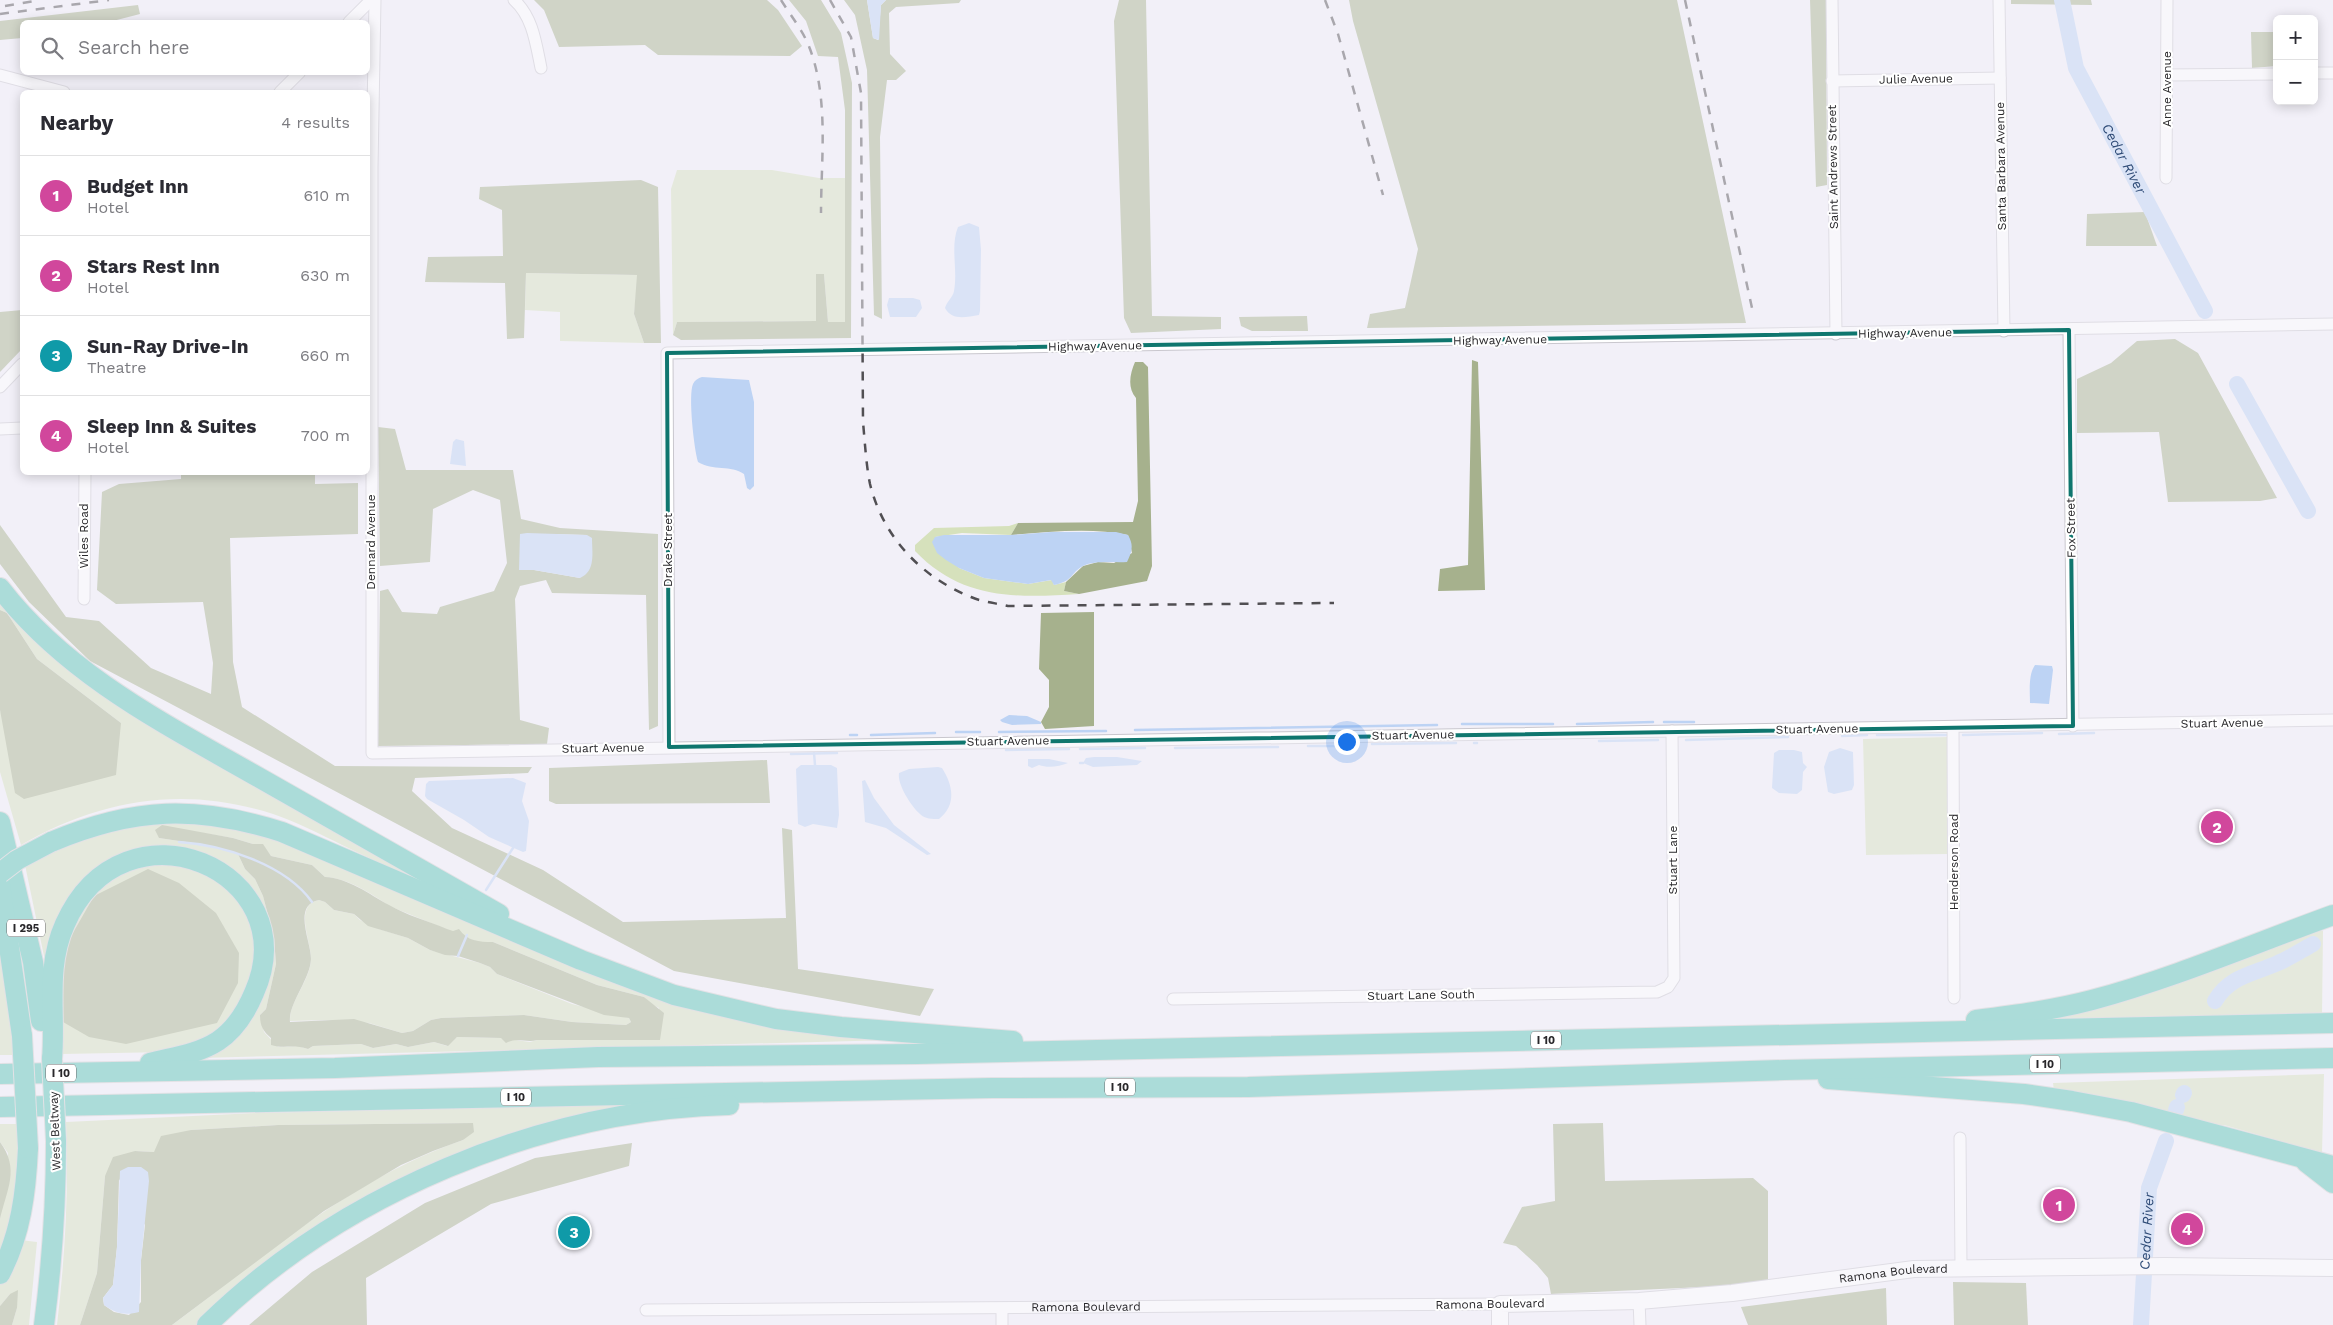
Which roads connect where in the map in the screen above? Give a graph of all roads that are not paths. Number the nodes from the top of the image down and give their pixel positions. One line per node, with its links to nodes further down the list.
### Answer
1 (371, 0): 7 (street)
2 (375, 0): 21 (street, Dennard Avenue)
3 (514, 0): 8 (street)
4 (1832, 0): 16 (street, Saint Andrews Street)
5 (1999, 0): 15 (street, Santa Barbara Avenue)
6 (2167, 0): 14 (street, Anne Avenue)
7 (351, 20)
8 (540, 68)
9 (2318, 73): 10 (street)
10 (2333, 73)
11 (2273, 74): 14 (street)
12 (0, 75): 17 (street)
13 (297, 75): 18 (street)
14 (2167, 75): 19 (street, Anne Avenue)
15 (2000, 78): 16 (street, Julie Avenue); 23 (street, Santa Barbara Avenue)
16 (1832, 81): 24 (street, Saint Andrews Street)
17 (56, 90)
18 (282, 90)
19 (2166, 178)
20 (2333, 324): 22 (street, Highway Avenue)
21 (370, 326)
22 (2069, 330): 23 (street, Highway Avenue); 35 (street, Fox Street)
23 (2004, 331): 24 (street, Highway Avenue)
24 (1836, 334): 25 (street, Highway Avenue)
25 (667, 353): 38 (street, Drake Street)
26 (20, 366): 27 (street)
27 (0, 387)
28 (0, 428): 29 (street)
29 (20, 428)
30 (85, 475): 33 (street, Wiles Road)
31 (369, 475): 39 (street, Dennard Avenue)
32 (0, 588): 44 (highway)
33 (84, 598)
34 (2333, 720): 35 (street, Stuart Avenue)
35 (2073, 726): 36 (street, Stuart Avenue)
36 (1953, 727): 37 (street, Stuart Avenue); 46 (street, Henderson Road)
37 (1672, 731): 38 (street, Stuart Avenue); 45 (street, Stuart Lane)
38 (669, 747): 39 (street, Stuart Avenue)
39 (372, 753)
40 (0, 822): 50 (highway, I 295)
41 (0, 873): 44 (highway, bridge)
42 (0, 885): 64 (highway, bridge)
43 (2333, 915): 49 (highway)
44 (581, 960): 51 (highway)
45 (1668, 987): 47 (street, Stuart Lane South)
46 (1954, 998)
47 (1174, 999)
48 (2333, 1023): 49 (highway, I 10)
49 (1872, 1033): 51 (highway, I 10)
50 (48, 1036): 54 (highway); 69 (highway, West Beltway, bridge)
51 (1075, 1051): 54 (highway, I 10)
52 (2333, 1058): 53 (highway, I 10)
53 (1784, 1070): 56 (highway, I 10); 59 (highway)
54 (122, 1072): 55 (highway, I 10)
55 (0, 1074)
56 (992, 1088): 57 (highway, I 10); 70 (highway)
57 (0, 1107)
58 (1960, 1138): 62 (street)
59 (2301, 1158): 60 (highway); 61 (highway)
60 (2333, 1166)
61 (2333, 1183)
62 (1961, 1268): 63 (street, Ramona Boulevard); 65 (street, Ramona Boulevard)
63 (2333, 1268)
64 (0, 1274)
65 (1639, 1302): 66 (street, Ramona Boulevard); 73 (street)
66 (1500, 1304): 67 (street, Ramona Boulevard); 72 (street)
67 (1002, 1309): 68 (street, Ramona Boulevard); 71 (street)
68 (646, 1310)
69 (44, 1325)
70 (207, 1325)
71 (1002, 1325)
72 (1500, 1325)
73 (1640, 1325)

